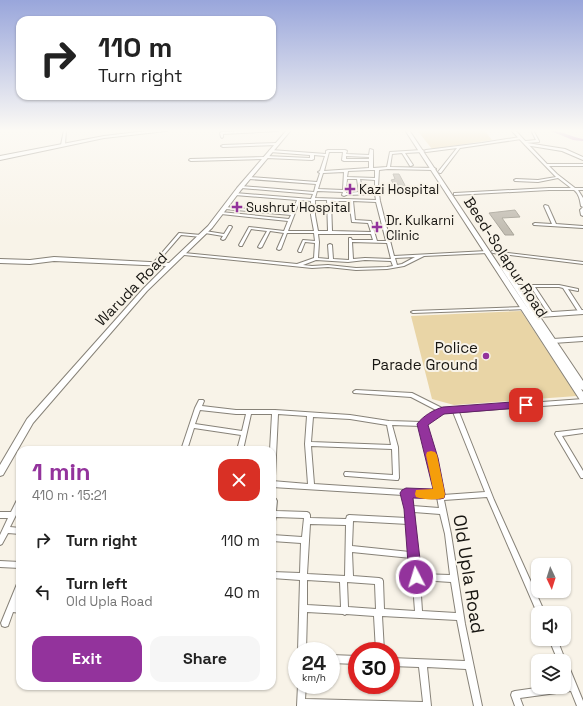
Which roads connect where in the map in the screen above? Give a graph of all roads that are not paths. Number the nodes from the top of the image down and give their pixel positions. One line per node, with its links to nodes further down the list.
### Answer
1 (261, 163): 16 (main road, Waruda Road)
2 (323, 163): 14 (street)
3 (371, 163): 10 (street)
4 (389, 163): 9 (street)
5 (432, 163): 13 (main road, Beed-Solapur Road)
6 (444, 163): 13 (street)
7 (583, 164): 8 (street)
8 (546, 165): 15 (street)
9 (388, 168): 11 (street); 13 (street)
10 (371, 169): 11 (street); 12 (street)
11 (377, 169): 19 (street)
12 (346, 170): 14 (street); 17 (street)
13 (437, 171): 30 (main road, Beed-Solapur Road); 65 (main road, Beed-Solapur Road)
14 (320, 172): 21 (street)
15 (559, 177): 20 (street); 23 (street)
16 (249, 178): 21 (street); 22 (main road, Waruda Road)
17 (346, 178): 18 (street); 26 (street)
18 (358, 178): 19 (street); 27 (street)
19 (377, 179): 28 (street)
20 (516, 180)
21 (318, 182): 25 (street)
22 (241, 187): 25 (street); 29 (main road, Waruda Road)
23 (573, 188): 24 (street); 30 (street); 38 (street)
24 (583, 189)
25 (316, 192): 26 (street); 32 (street)
26 (344, 193): 27 (street); 34 (street)
27 (361, 193): 28 (street)
28 (377, 193): 36 (street)
29 (235, 194): 31 (street); 39 (main road, Waruda Road)
30 (455, 194): 65 (main road, Beed-Solapur Road)
31 (299, 199): 32 (street); 40 (street)
32 (313, 200): 33 (street); 49 (street)
33 (329, 200): 34 (street); 50 (street)
34 (344, 200): 35 (street)
35 (351, 200): 36 (street); 52 (street)
36 (378, 201): 59 (street)
37 (546, 206): 44 (street)
38 (583, 208): 41 (street)
39 (223, 211): 40 (street); 42 (street); 53 (main road, Waruda Road)
40 (293, 214): 42 (street)
41 (583, 215)
42 (291, 220): 48 (street)
43 (535, 224): 44 (street)
44 (554, 225): 46 (street)
45 (230, 227): 54 (street)
46 (583, 227)
47 (269, 230): 48 (street); 60 (street); 62 (street)
48 (286, 232): 49 (street); 63 (street)
49 (317, 232): 50 (street); 58 (street)
50 (330, 232): 51 (street)
51 (350, 233): 52 (street); 56 (street)
52 (373, 233): 57 (street)
53 (203, 234): 54 (street); 66 (main road, Waruda Road); 73 (street)
54 (226, 235): 55 (street)
55 (223, 239)
56 (350, 241): 57 (street); 71 (street)
57 (375, 241): 59 (street)
58 (318, 242): 64 (street); 69 (street)
59 (388, 242): 68 (street)
60 (241, 245)
61 (330, 245): 70 (street)
62 (260, 247)
63 (279, 249)
64 (300, 251)
65 (490, 252): 67 (street); 74 (street); 78 (main road, Beed-Solapur Road); 82 (main road, Beed-Solapur Road)
66 (184, 254): 75 (main road, Waruda Road); 76 (street)
67 (421, 256): 68 (street); 77 (street)
68 (393, 258): 71 (street); 77 (street)
69 (316, 259): 70 (street); 76 (street)
70 (330, 260): 71 (street)
71 (351, 260)
72 (0, 261): 73 (main road)
73 (155, 263): 75 (main road)
74 (583, 263)
75 (172, 264): 109 (main road, Waruda Road)
76 (296, 266): 77 (street)
77 (395, 267)
78 (516, 286): 79 (street); 86 (main road, Beed-Solapur Road)
79 (532, 286): 80 (street); 85 (street)
80 (566, 288): 81 (street); 84 (street)
81 (576, 290)
82 (524, 308): 83 (street); 91 (main road, Beed-Solapur Road)
83 (413, 312)
84 (582, 312): 85 (main road)
85 (551, 314): 86 (main road)
86 (535, 315): 88 (main road, Beed-Solapur Road)
87 (583, 339): 88 (street)
88 (553, 341): 89 (main road, Beed-Solapur Road)
89 (583, 387)
90 (356, 392): 95 (street)
91 (583, 399): 94 (street)
92 (201, 401): 93 (street)
93 (198, 408): 96 (street); 101 (street)
94 (455, 410): 95 (street); 115 (street)
95 (443, 411): 100 (street)
96 (249, 412): 97 (street); 103 (street)
97 (276, 412): 98 (street); 107 (street)
98 (310, 414): 99 (street); 104 (street)
99 (389, 423): 100 (street); 108 (street)
100 (423, 424): 116 (street, Old Upla Road)
101 (192, 426): 103 (street); 105 (street)
102 (583, 431): 111 (street)
103 (244, 433): 106 (street)
104 (308, 444): 108 (street); 113 (street)
105 (185, 446)
106 (241, 446)
107 (274, 446)
108 (394, 447): 110 (street)
109 (0, 471)
110 (347, 474)
111 (583, 476)
112 (276, 484): 113 (street)
113 (311, 485): 114 (street)
114 (406, 493): 116 (street); 118 (street)
115 (489, 494): 116 (street); 141 (street)
116 (440, 496): 119 (street, Old Upla Road)
117 (16, 509): 122 (street)
118 (410, 509): 119 (street); 124 (street)
119 (443, 511): 139 (street, Old Upla Road)
120 (276, 514): 123 (street)
121 (0, 515): 122 (street)
122 (13, 515): 126 (street)
123 (307, 521): 125 (street); 129 (street)
124 (411, 521): 125 (street); 132 (street)
125 (350, 522): 131 (street)
126 (6, 530): 127 (street); 130 (street)
127 (16, 531)
128 (276, 538): 129 (street)
129 (305, 540): 136 (street)
130 (0, 542)
131 (349, 549): 132 (street); 138 (street)
132 (414, 555): 137 (street)
133 (0, 564): 134 (street)
134 (16, 565)
135 (276, 575): 136 (street)
136 (303, 576): 138 (street); 143 (street)
137 (416, 577): 139 (street); 147 (street)
138 (346, 579): 145 (street); 146 (street)
139 (455, 579): 148 (street, Old Upla Road)
140 (16, 596): 142 (street)
141 (538, 606)
142 (11, 608): 144 (street); 149 (street)
143 (305, 608): 145 (street); 150 (street)
144 (16, 609)
145 (346, 611): 146 (street)
146 (379, 613): 147 (street); 151 (street)
147 (419, 614): 148 (street)
148 (460, 617): 154 (street, Old Upla Road)
149 (5, 623)
150 (303, 642)
151 (380, 642)
152 (400, 662): 153 (street)
153 (423, 663): 154 (street); 161 (street)
154 (469, 665): 162 (street, Old Upla Road)
155 (571, 682): 156 (street)
156 (573, 687): 163 (street); 164 (street)
157 (302, 694): 158 (street)
158 (301, 704): 159 (street)
159 (349, 705): 160 (street)
160 (421, 706)
161 (427, 706)
162 (478, 706)
163 (519, 706)
164 (581, 706)

